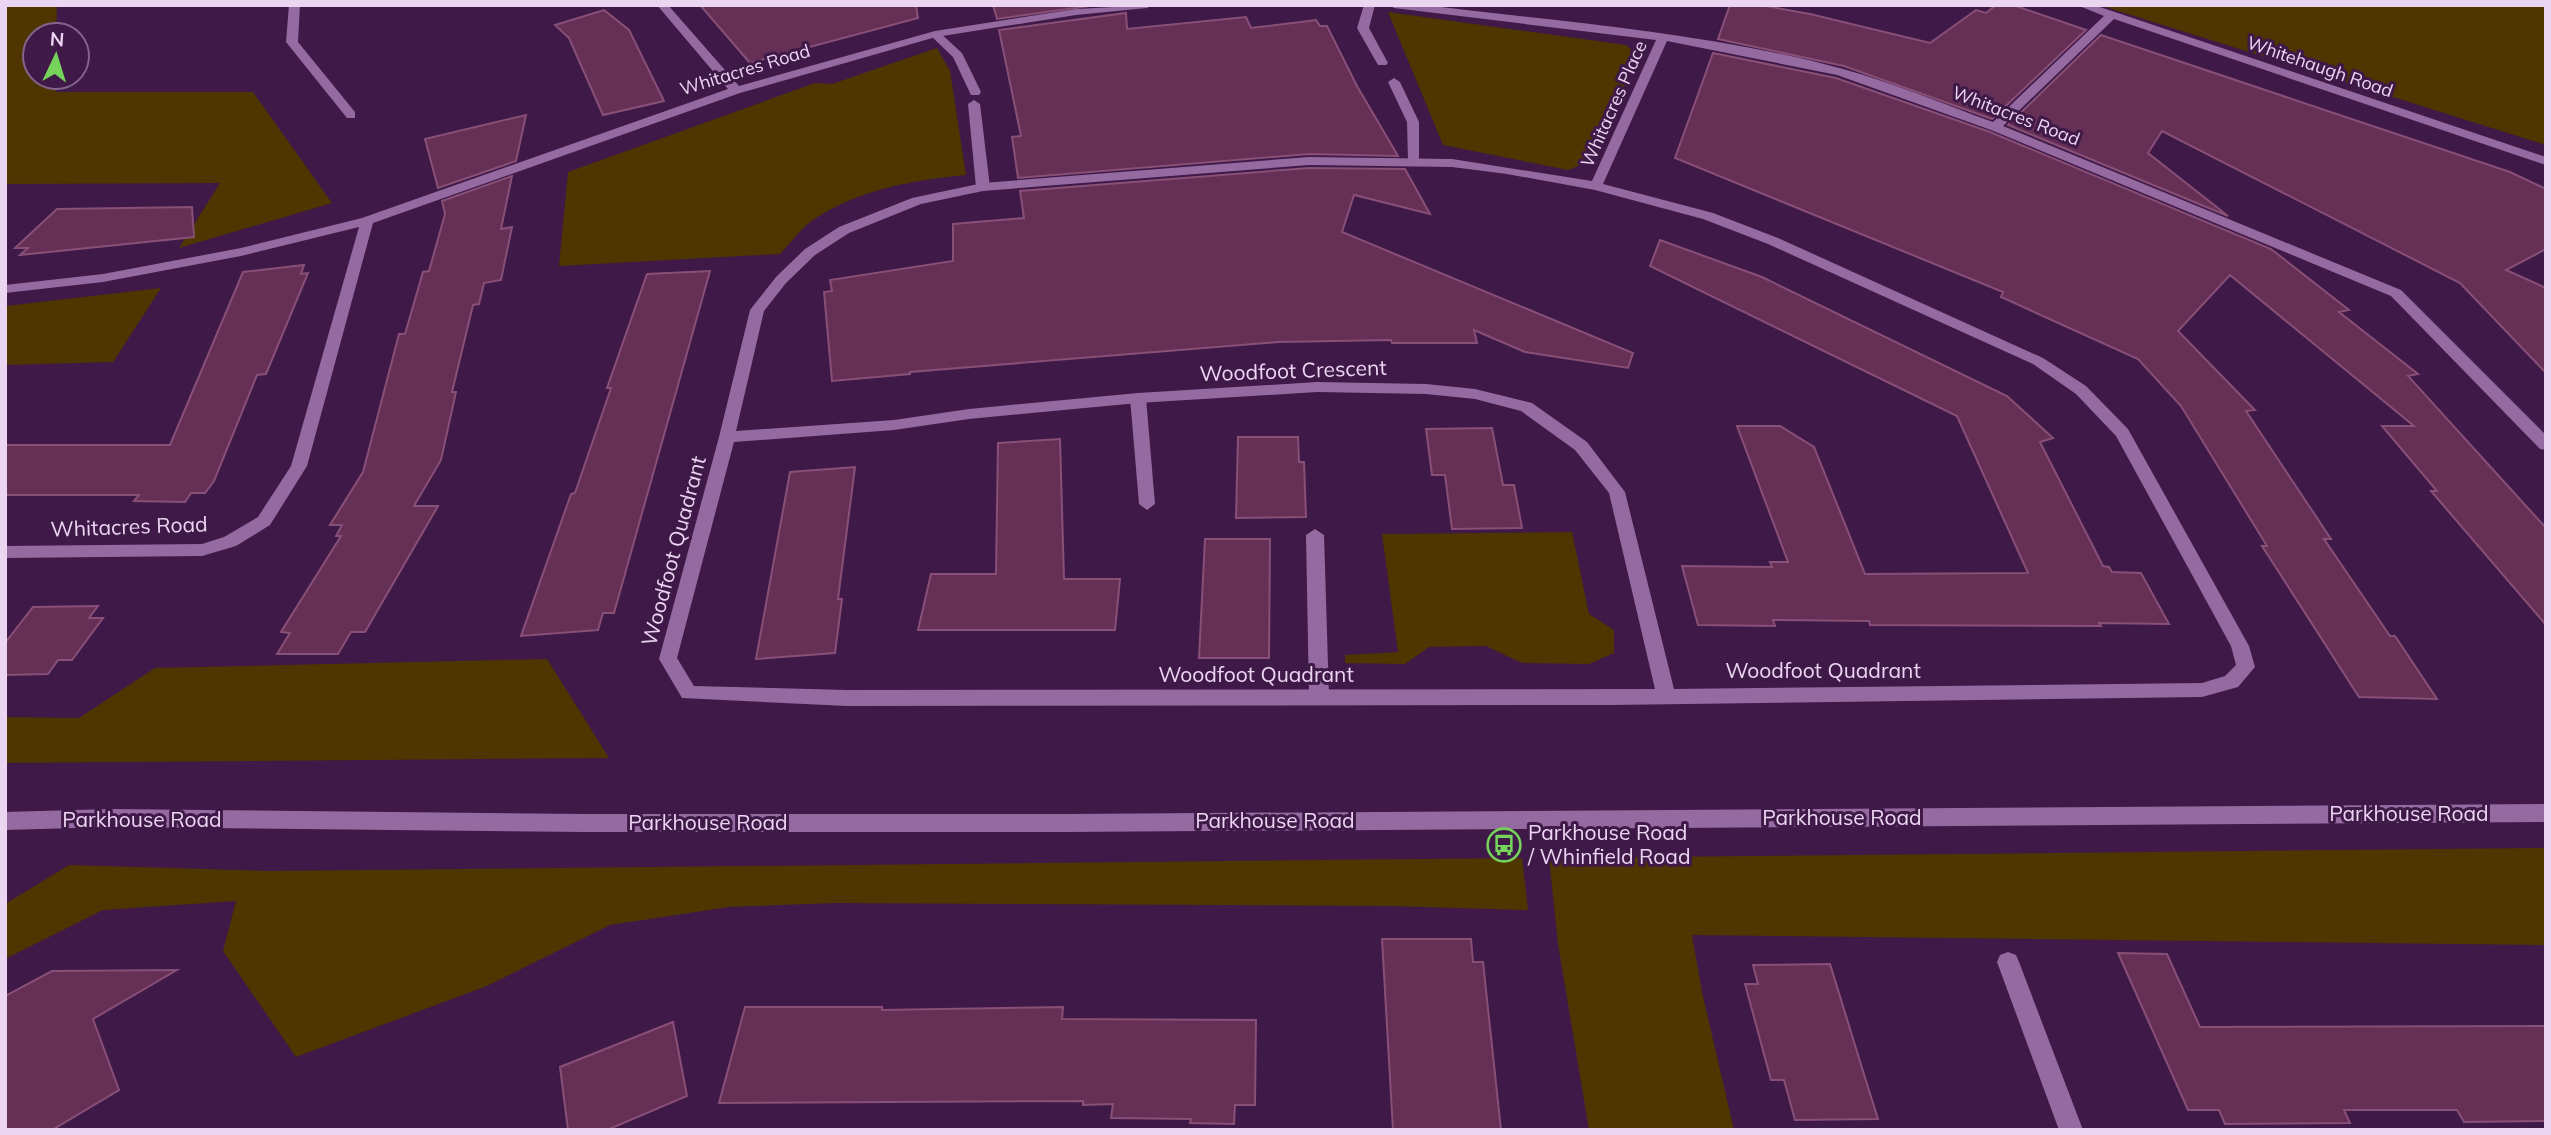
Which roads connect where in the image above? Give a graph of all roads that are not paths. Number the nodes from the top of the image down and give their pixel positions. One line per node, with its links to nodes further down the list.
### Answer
1 (295, 5): 13 (street)
2 (662, 5): 12 (street)
3 (1147, 5): 8 (street, Whitacres Road)
4 (1370, 5): 10 (street)
5 (1394, 5): 9 (street, Whitacres Road)
6 (2082, 5): 7 (street, Whitehaugh Road)
7 (2112, 15): 14 (street); 16 (street, Whitehaugh Road)
8 (935, 34): 12 (street, Whitacres Road); 18 (street)
9 (1663, 37): 14 (street, Whitacres Road); 17 (street, Whitacres Place)
10 (1382, 63)
11 (1394, 82): 15 (street)
12 (736, 90): 19 (street, Whitacres Road)
13 (351, 115)
14 (1995, 127): 23 (street, Whitacres Road)
15 (1415, 161): 17 (street, Woodfoot Quadrant); 18 (street, Woodfoot Quadrant)
16 (2546, 161)
17 (1597, 186): 27 (street, Woodfoot Quadrant)
18 (983, 187): 22 (street, Woodfoot Quadrant)
19 (367, 221): 20 (street, Whitacres Road); 26 (street, Whitacres Road)
20 (5, 289)
21 (1138, 398): 22 (street, Woodfoot Crescent); 24 (street); 27 (street, Woodfoot Crescent)
22 (727, 437): 28 (street, Woodfoot Quadrant)
23 (2546, 445)
24 (1147, 504)
25 (1315, 535): 28 (street)
26 (5, 552)
27 (1666, 695): 28 (street, Woodfoot Quadrant)
28 (1319, 697)
29 (2546, 813): 30 (street, Parkhouse Road)
30 (5, 821)
31 (2008, 962): 32 (street)
32 (2071, 1130)

